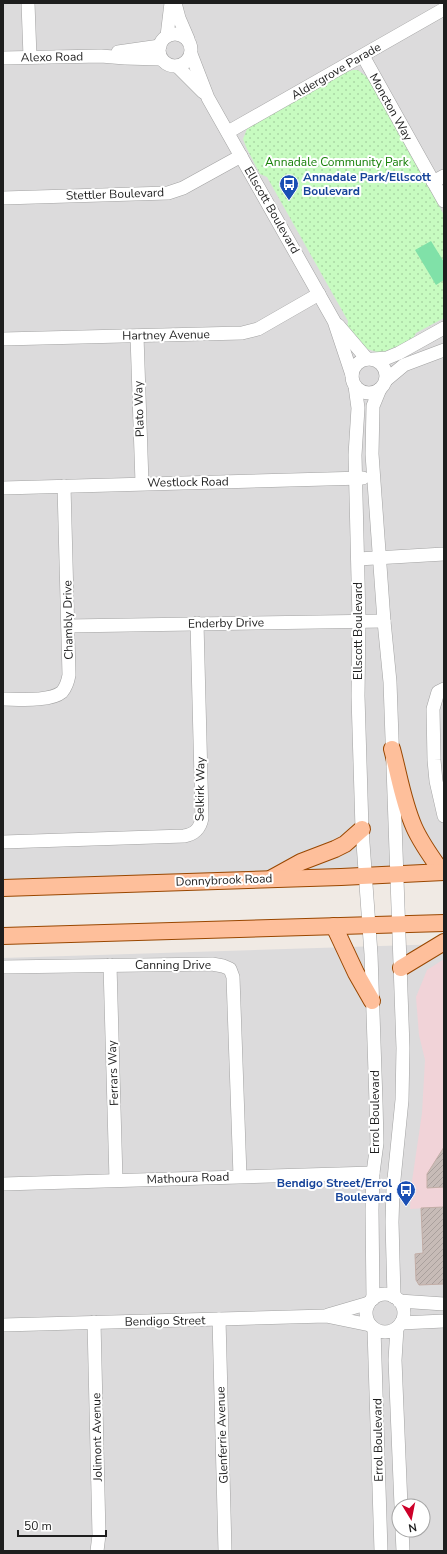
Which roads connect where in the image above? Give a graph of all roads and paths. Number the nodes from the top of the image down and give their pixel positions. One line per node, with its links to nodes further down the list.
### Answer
1 (28, 3): 9 (street)
2 (171, 3): 6 (street)
3 (175, 3): 5 (street)
4 (444, 9): 8 (street, Aldergrove Parade)
5 (188, 39): 6 (street); 7 (street)
6 (163, 47): 9 (street, Alexo Road); 11 (street)
7 (191, 54): 11 (street); 12 (street, Ellscott Boulevard)
8 (362, 56): 13 (street, Aldergrove Parade); 15 (street, Moncton Way)
9 (30, 57): 10 (street, Alexo Road)
10 (3, 58)
11 (177, 66): 12 (street, Ellscott Boulevard)
12 (208, 98): 13 (street, Ellscott Boulevard)
13 (228, 132): 14 (street, Ellscott Boulevard)
14 (241, 156): 16 (street, Stettler Boulevard); 18 (street, Ellscott Boulevard)
15 (439, 179): 17 (street, Moncton Way)
16 (3, 198)
17 (444, 200)
18 (319, 294): 19 (street, Ellscott Boulevard); 21 (street, Hartney Avenue)
19 (334, 321): 24 (street, Ellscott Boulevard); 25 (street, Ellscott Boulevard)
20 (444, 328): 24 (street)
21 (137, 336): 22 (street, Hartney Avenue); 29 (street, Plato Way)
22 (3, 339)
23 (444, 350): 26 (street)
24 (370, 359): 25 (street); 26 (street)
25 (354, 380): 26 (street); 27 (street, Ellscott Boulevard)
26 (383, 385): 28 (street, Ellscott Boulevard)
27 (355, 478): 28 (street, Westlock Road); 29 (street, Westlock Road); 34 (street, Ellscott Boulevard)
28 (374, 478): 33 (street, Ellscott Boulevard)
29 (142, 483): 30 (street, Westlock Road)
30 (64, 486): 31 (street, Westlock Road); 38 (street, Chambly Drive)
31 (3, 488)
32 (444, 554): 33 (street)
33 (380, 558): 34 (street); 36 (street, Ellscott Boulevard)
34 (358, 559): 35 (street, Ellscott Boulevard)
35 (359, 620): 36 (street, Enderby Drive); 37 (street, Enderby Drive); 43 (street, Ellscott Boulevard)
36 (384, 621): 41 (street, Ellscott Boulevard)
37 (197, 623): 38 (street, Enderby Drive); 44 (street, Selkirk Way)
38 (68, 626): 40 (street, Chambly Drive)
39 (444, 689): 42 (street)
40 (3, 699)
41 (392, 749): 45 (main road); 46 (street, Ellscott Boulevard)
42 (444, 816)
43 (362, 829): 47 (street, Ellscott Boulevard); 48 (main road)
44 (3, 842)
45 (443, 872): 46 (main road, Donnybrook Road)
46 (397, 874): 47 (main road, Donnybrook Road); 52 (street, Ellscott Boulevard)
47 (364, 876): 48 (main road, Donnybrook Road); 51 (street, Ellscott Boulevard)
48 (270, 879): 49 (main road, Donnybrook Road)
49 (3, 888)
50 (444, 924): 52 (main road)
51 (368, 925): 52 (main road); 53 (main road); 59 (street, Errol Boulevard)
52 (399, 925): 58 (street, Errol Boulevard)
53 (334, 926): 54 (main road); 59 (main road)
54 (3, 936)
55 (444, 942): 58 (main road)
56 (110, 965): 57 (street, Canning Drive); 61 (street, Canning Drive); 62 (street, Ferrars Way)
57 (3, 967)
58 (401, 968): 64 (street, Errol Boulevard)
59 (372, 1001): 60 (street, Errol Boulevard)
60 (373, 1173): 61 (street, Mathoura Road); 65 (street, Errol Boulevard)
61 (240, 1176): 62 (street, Mathoura Road)
62 (116, 1180): 63 (street, Mathoura Road)
63 (3, 1184)
64 (396, 1299): 65 (street); 66 (street); 72 (street, Errol Boulevard)
65 (371, 1301): 67 (street, Bendigo Street); 73 (street, Errol Boulevard)
66 (444, 1304)
67 (326, 1316): 68 (street, Bendigo Street); 73 (street, Bendigo Street)
68 (219, 1319): 70 (street, Bendigo Street); 77 (street, Glenferrie Avenue)
69 (444, 1321): 72 (street)
70 (94, 1322): 71 (street, Bendigo Street); 76 (street, Jolimont Avenue)
71 (3, 1325)
72 (399, 1326): 73 (street); 74 (street, Errol Boulevard)
73 (372, 1327): 78 (street, Errol Boulevard)
74 (401, 1498)
75 (402, 1538): 79 (street)
76 (97, 1551)
77 (225, 1551)
78 (381, 1551)
79 (403, 1551)

